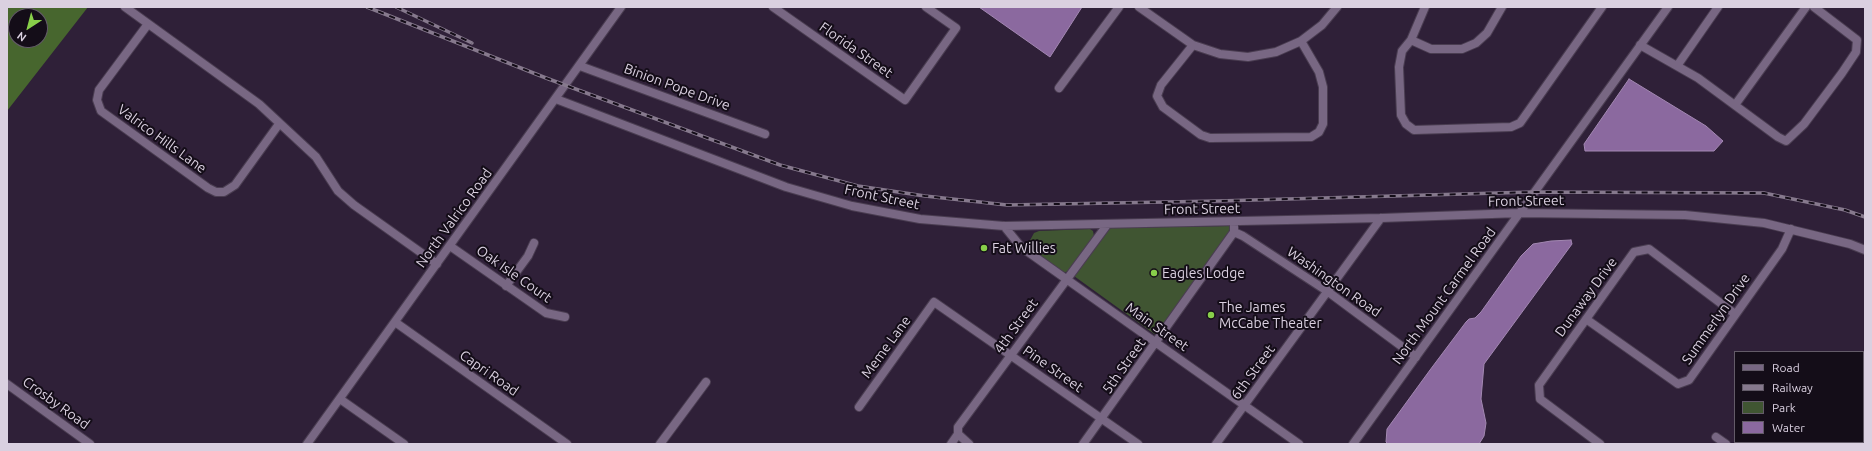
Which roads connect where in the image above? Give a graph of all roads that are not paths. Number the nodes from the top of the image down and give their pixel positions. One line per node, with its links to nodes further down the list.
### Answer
1 (125, 7): 15 (street)
2 (621, 7): 20 (street, North Valrico Road)
3 (773, 7): 4 (street, Florida Street)
4 (926, 7)
5 (1119, 7): 22 (street)
6 (1139, 7): 18 (street)
7 (1337, 7): 17 (street)
8 (1425, 7): 16 (street)
9 (1502, 7): 16 (street)
10 (1602, 7): 16 (street)
11 (1668, 7): 19 (street, North Mount Carmel Road)
12 (1718, 7): 21 (street)
13 (1806, 7): 24 (street)
14 (1814, 7): 24 (street)
15 (148, 24): 25 (street); 25 (street, Valrico Hills Lane)
16 (1411, 40)
17 (1301, 41): 18 (street); 18 (street)
18 (1193, 44)
19 (1640, 45): 21 (street); 27 (street, North Mount Carmel Road)
20 (580, 66): 23 (street, North Valrico Road); 26 (street, Binion Pope Drive)
21 (1677, 66): 24 (street)
22 (1059, 88)
23 (556, 99): 31 (street, Front Street); 35 (street, North Valrico Road)
24 (1735, 105)
25 (279, 124): 37 (street)
26 (765, 134)
27 (1519, 213): 28 (street, Front Street); 32 (street, Front Street); 48 (street, North Mount Carmel Road)
28 (1381, 218): 29 (street, Front Street); 40 (street, 6th Street)
29 (1234, 222): 30 (street, Front Street); 33 (street)
30 (1106, 224): 31 (street, Front Street); 38 (street, 4th Street)
31 (1004, 226): 38 (street, Main Street)
32 (1791, 229): 36 (street, Front Street); 42 (street, Summerlyn Drive)
33 (1234, 232): 40 (street, Washington Road); 46 (street, 5th Street)
34 (534, 243): 39 (street)
35 (450, 246): 37 (street, North Valrico Road); 39 (street, Oak Isle Court)
36 (1865, 250)
37 (437, 264): 45 (street, North Valrico Road)
38 (1067, 279): 46 (street, Main Street); 47 (street, 4th Street)
39 (506, 286): 43 (street, Oak Isle Court)
40 (1327, 291): 48 (street, Washington Road); 52 (street, 6th Street)
41 (934, 302): 47 (street, Pine Street); 53 (street, Meme Lane)
42 (1736, 314): 44 (street, Summerlyn Drive); 44 (street, Dunaway Drive)
43 (565, 317)
44 (1586, 319): 69 (street, Dunaway Drive)
45 (395, 322): 51 (street, North Valrico Road); 60 (street, Capri Road)
46 (1156, 342): 52 (street, Main Street); 54 (street, 5th Street)
47 (1011, 356): 54 (street, Pine Street); 55 (street, 4th Street)
48 (1416, 357): 68 (street, North Mount Carmel Road)
49 (706, 382): 61 (street)
50 (7, 384): 57 (street, Crosby Road)
51 (340, 399): 58 (street, North Valrico Road); 59 (street)
52 (1245, 405): 66 (street, 6th Street); 67 (street, Main Street)
53 (859, 407)
54 (1102, 418): 64 (street, 5th Street); 65 (street, Pine Street)
55 (958, 434): 62 (street, 4th Street); 63 (street)
56 (1716, 436): 70 (street)
57 (90, 444)
58 (307, 444)
59 (404, 444)
60 (567, 444)
61 (660, 444)
62 (951, 444)
63 (970, 444)
64 (1083, 444)
65 (1138, 444)
66 (1216, 444)
67 (1299, 444)
68 (1353, 444)
69 (1600, 444)
70 (1726, 444)

